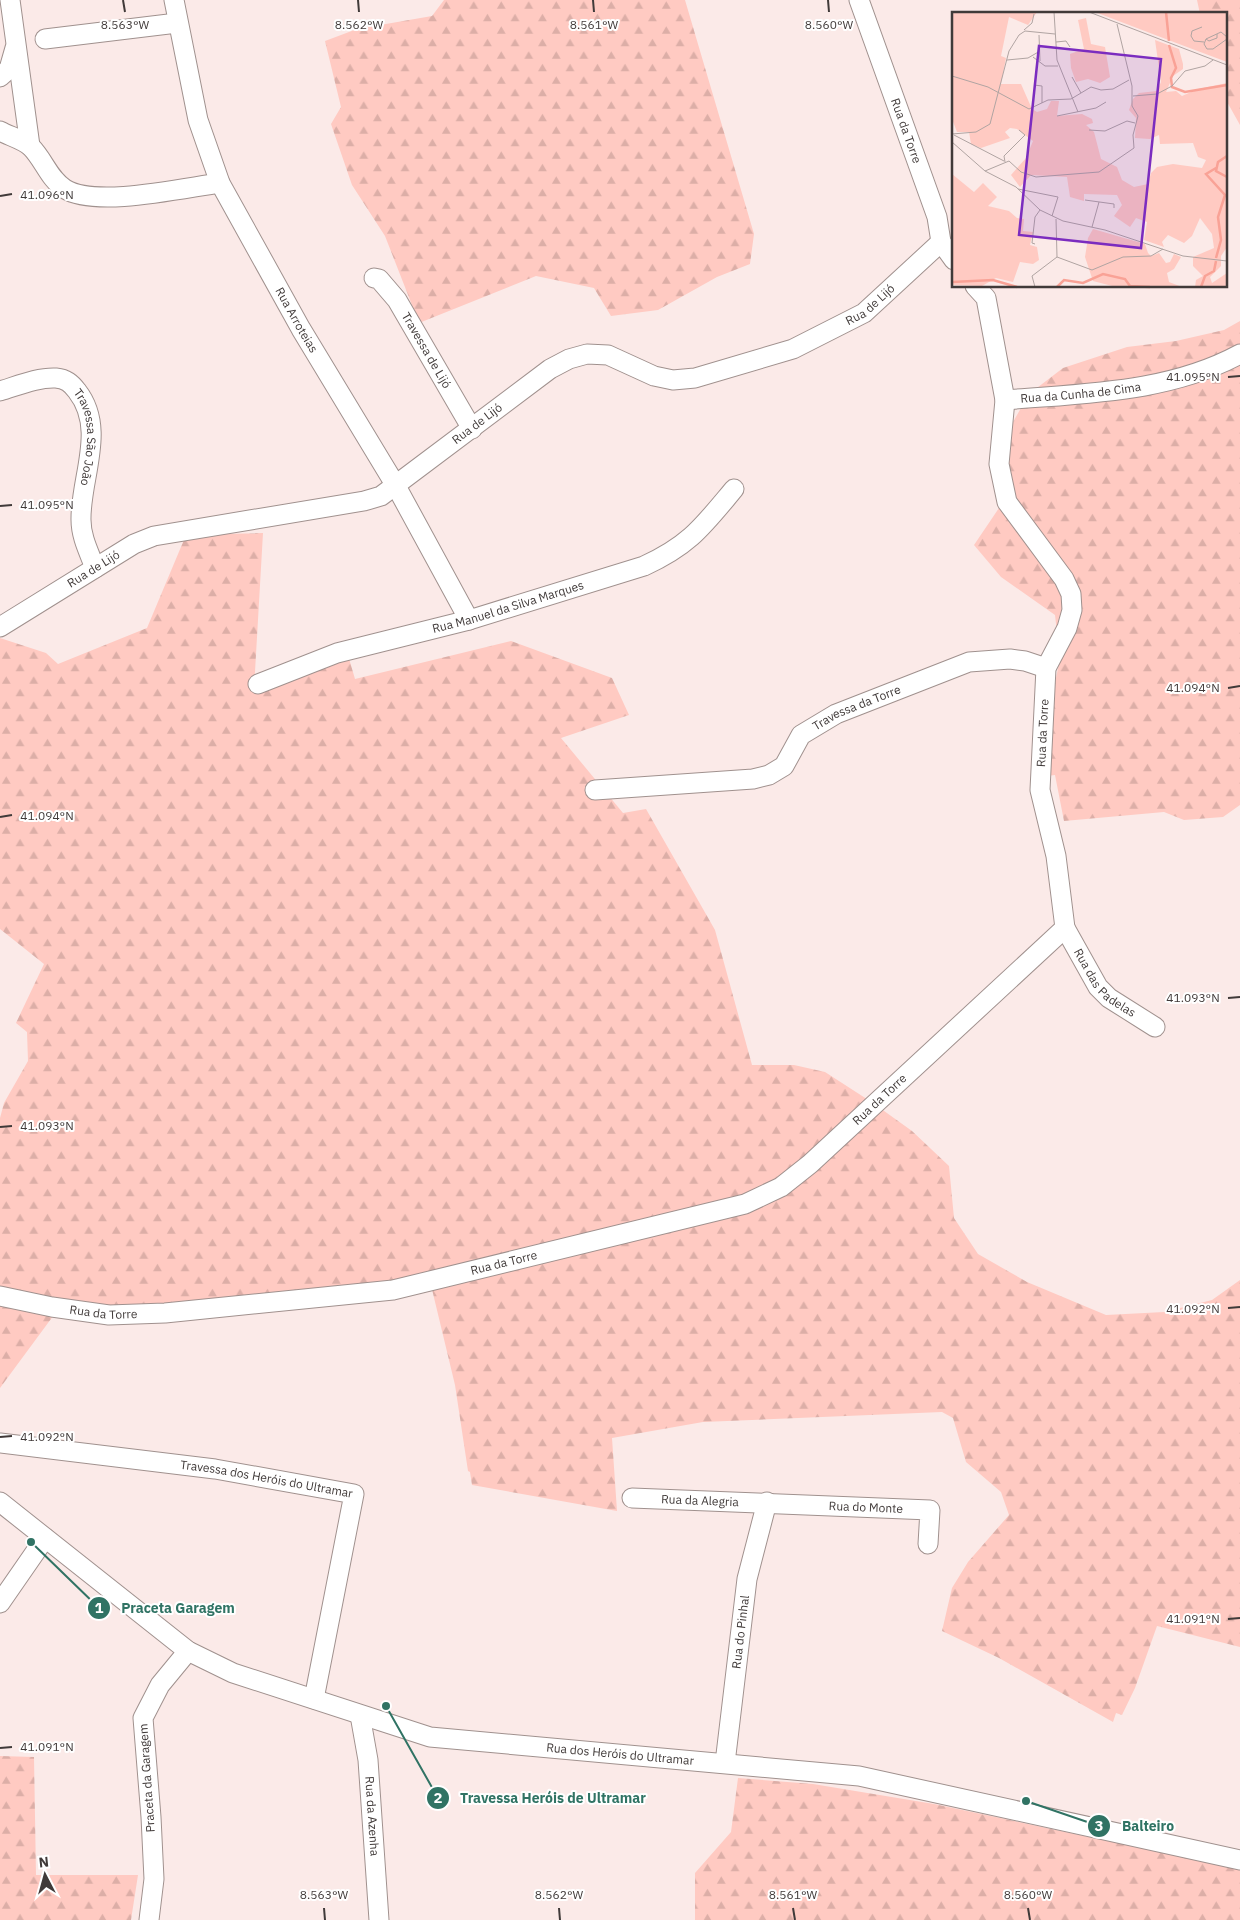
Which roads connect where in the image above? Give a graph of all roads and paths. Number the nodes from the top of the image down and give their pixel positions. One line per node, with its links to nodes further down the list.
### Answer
1 (10, 0): 6 (street)
2 (174, 0): 4 (street, Rua Arroteias)
3 (859, 0): 11 (street, Rua da Torre)
4 (177, 23): 5 (street); 10 (street, Rua Arroteias)
5 (45, 39)
6 (16, 43): 7 (street); 9 (street)
7 (0, 77)
8 (0, 131): 9 (street)
9 (30, 146): 10 (street)
10 (220, 183): 19 (street, Rua Arroteias)
11 (941, 242): 12 (street, Rua da Torre); 18 (street, Rua de Lijó)
12 (952, 257)
13 (374, 278): 18 (street, Travessa de Lijó)
14 (978, 288): 17 (street, Rua da Torre)
15 (1240, 354): 17 (street, Rua da Cunha de Cima)
16 (0, 391): 21 (street, Travessa São João)
17 (1005, 400): 24 (street, Rua da Torre)
18 (472, 428): 19 (street, Rua de Lijó)
19 (396, 486): 21 (street, Rua de Lijó); 22 (street, Rua Arroteias)
20 (734, 489): 22 (street, Rua Manuel da Silva Marques)
21 (95, 568): 23 (street, Rua de Lijó)
22 (469, 620): 25 (street, Rua Manuel da Silva Marques)
23 (0, 626)
24 (1046, 668): 26 (street, Travessa da Torre); 27 (street, Rua da Torre)
25 (258, 684)
26 (595, 790)
27 (1065, 928): 28 (street, Rua das Padelas); 29 (street, Rua da Torre)
28 (1155, 1027)
29 (0, 1296)
30 (0, 1443): 38 (street, Travessa dos Heróis do Ultramar)
31 (632, 1498): 33 (street, Rua da Alegria)
32 (0, 1502): 34 (street, Rua dos Heróis do Ultramar)
33 (767, 1502): 35 (street, Rua do Monte); 40 (street, Rua do Pinhal)
34 (45, 1538): 36 (street); 37 (street, Rua dos Heróis do Ultramar)
35 (928, 1544)
36 (0, 1603)
37 (188, 1650): 38 (street, Rua dos Heróis do Ultramar); 42 (street, Praceta da Garagem)
38 (314, 1699): 39 (street, Rua dos Heróis do Ultramar)
39 (360, 1715): 40 (street, Rua dos Heróis do Ultramar); 43 (street, Rua da Azenha)
40 (724, 1763): 41 (street, Rua dos Heróis do Ultramar)
41 (1240, 1860)
42 (149, 1920)
43 (379, 1920)

